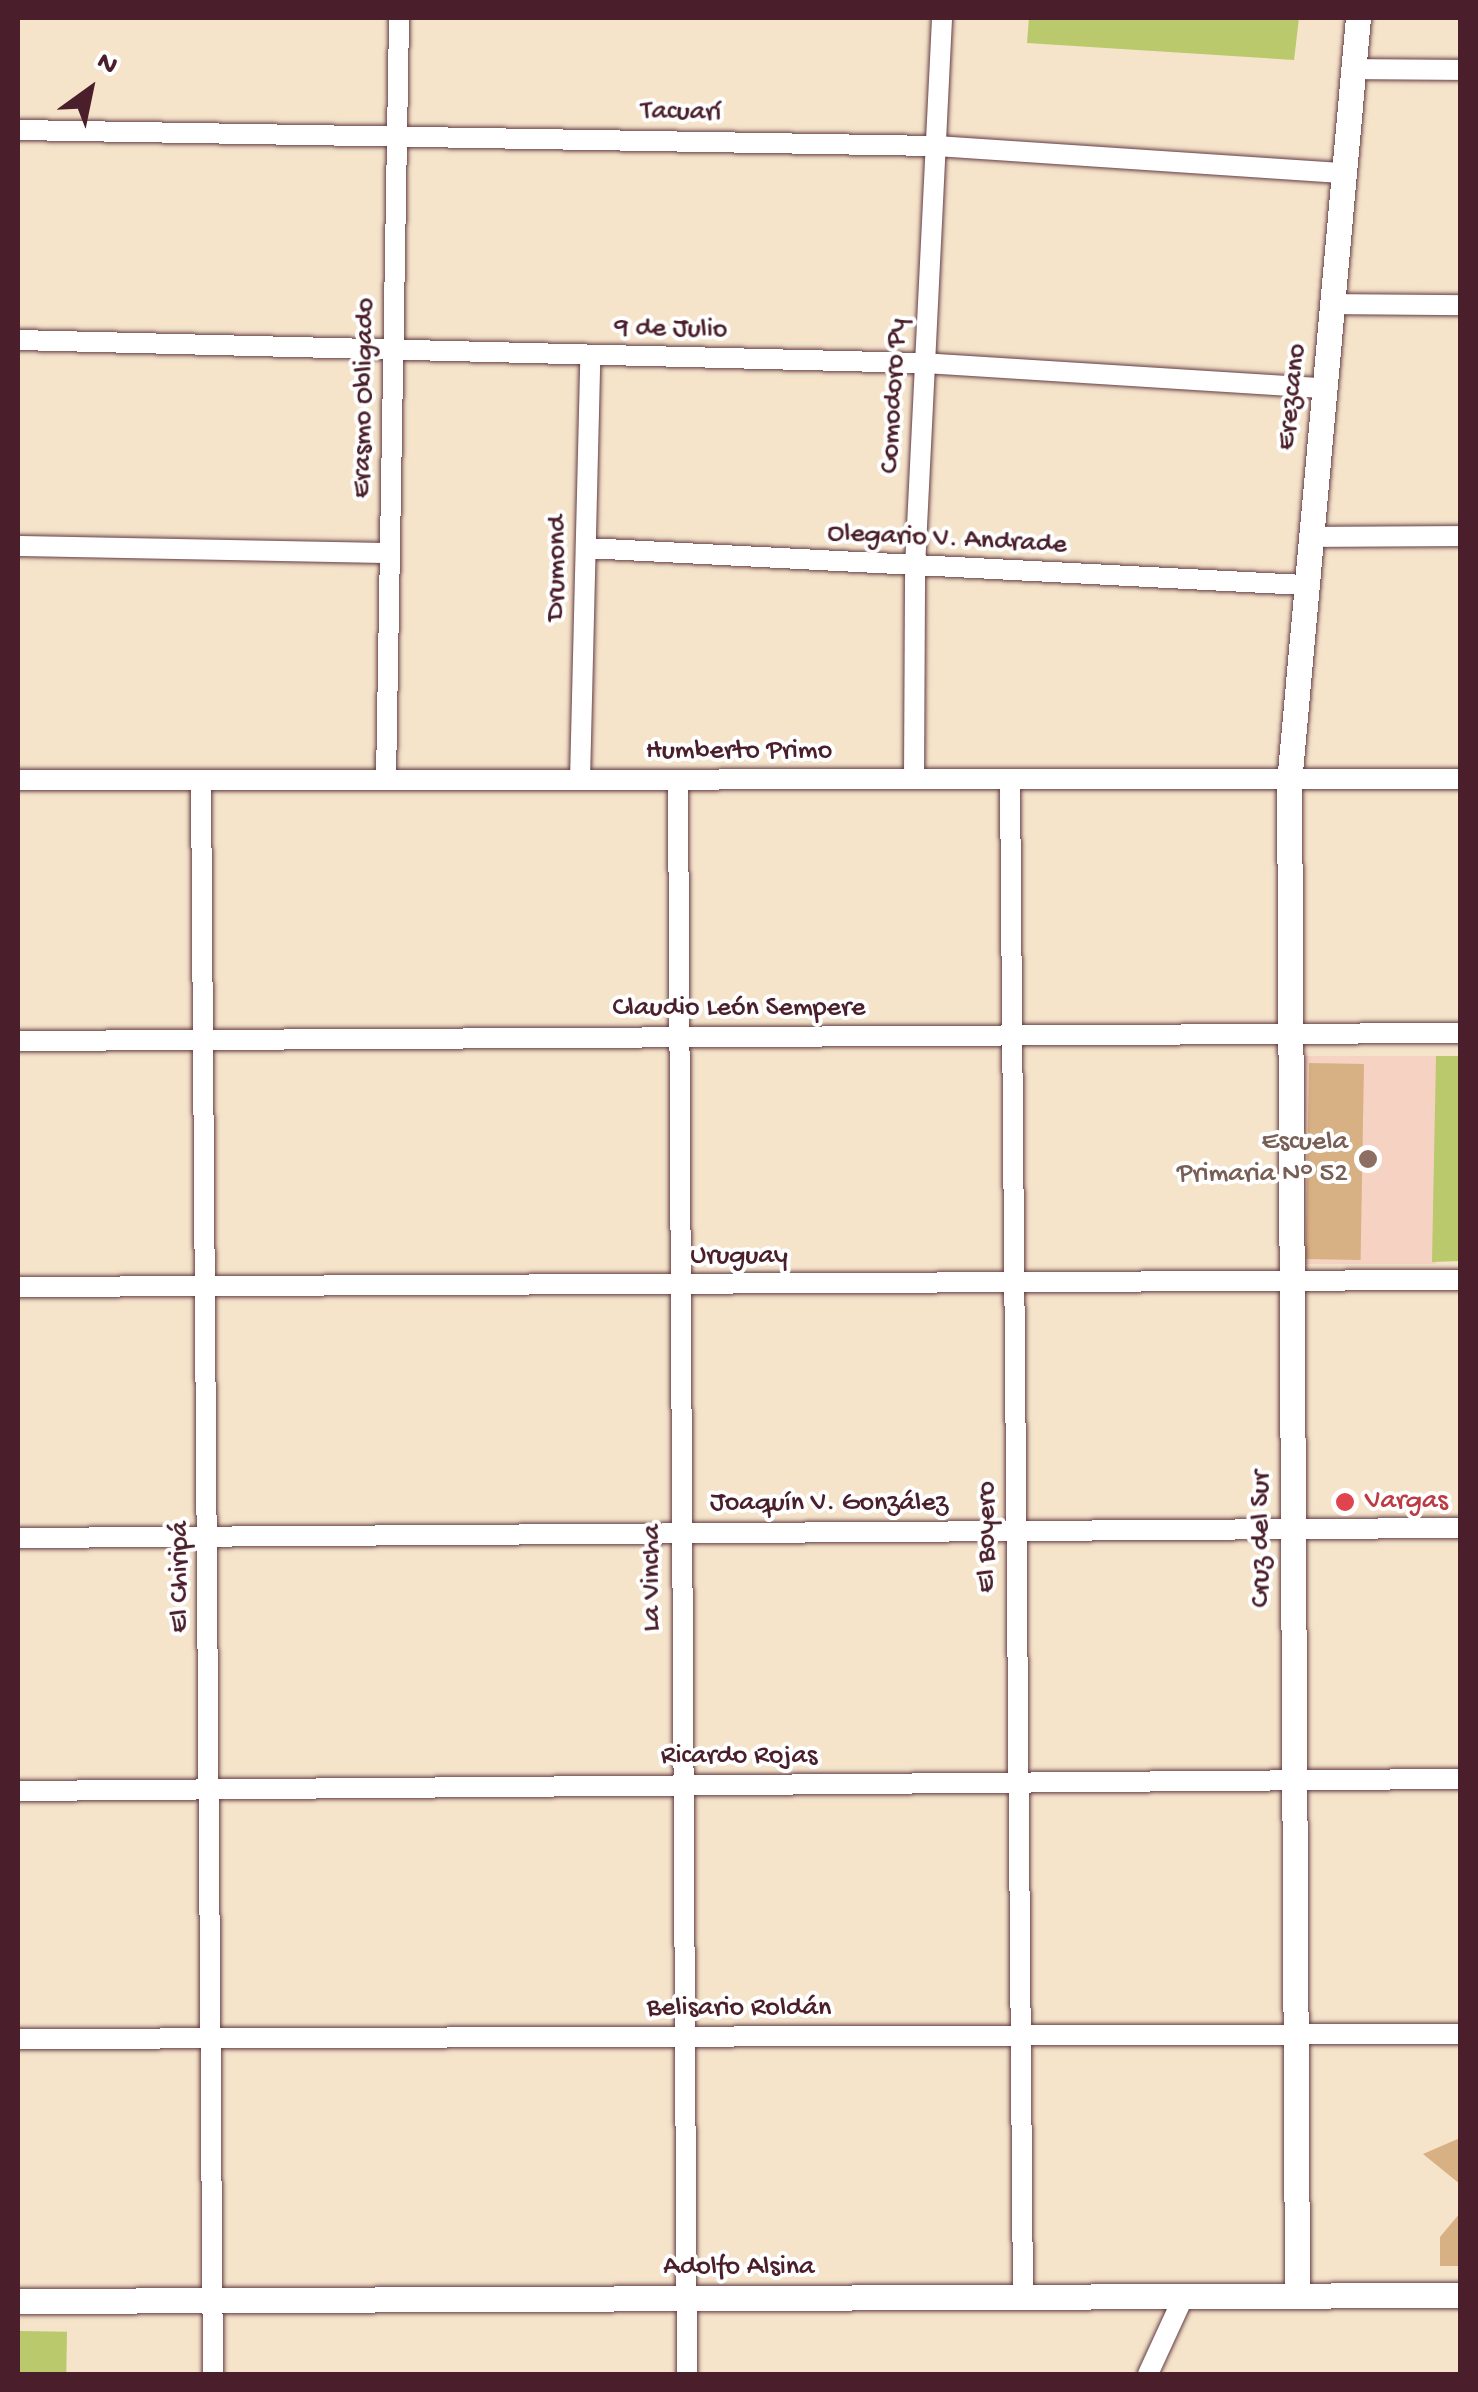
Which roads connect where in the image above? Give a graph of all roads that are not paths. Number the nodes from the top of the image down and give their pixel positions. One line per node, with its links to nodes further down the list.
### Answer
1 (399, 18): 7 (street, Erasmo Obligado)
2 (942, 18): 8 (street, Comodoro Py)
3 (1358, 18): 4 (street, Erezcano)
4 (1352, 69): 5 (street); 9 (street, Erezcano)
5 (1460, 70)
6 (18, 130): 7 (street, Tacuarí)
7 (398, 134): 8 (street, Tacuarí); 13 (street, Erasmo Obligado)
8 (935, 146): 9 (street, Tacuarí); 15 (street, Comodoro Py)
9 (1342, 173): 10 (street, Erezcano)
10 (1332, 304): 11 (street); 16 (street, Erezcano)
11 (1460, 305)
12 (18, 340): 13 (street, 9 de Julio)
13 (393, 346): 14 (street, 9 de Julio); 21 (street, Erasmo Obligado)
14 (590, 356): 15 (street, 9 de Julio); 20 (street, Drumond)
15 (923, 362): 16 (street, 9 de Julio); 22 (street, Comodoro Py)
16 (1324, 388): 18 (street, Erezcano)
17 (1460, 536): 18 (street)
18 (1309, 537): 23 (street, Erezcano)
19 (18, 546): 21 (street)
20 (586, 548): 22 (street, Olegario V. Andrade); 29 (street, Drumond)
21 (388, 552): 28 (street, Erasmo Obligado)
22 (915, 567): 23 (street, Olegario V. Andrade); 24 (street, Comodoro Py)
23 (1304, 585): 32 (street, Erezcano)
24 (914, 778): 30 (street, Humberto Primo); 31 (street, Humberto Primo)
25 (1460, 779): 32 (street, Humberto Primo)
26 (18, 780): 27 (street, Humberto Primo)
27 (201, 780): 28 (street, Humberto Primo); 37 (street, El Chiripá)
28 (386, 780): 29 (street, Humberto Primo)
29 (580, 780): 31 (street, Humberto Primo)
30 (1010, 780): 32 (street, Humberto Primo); 35 (street, El Boyero)
31 (678, 781): 36 (street, La Vincha)
32 (1289, 783): 34 (street, Cruz del Sur)
33 (1460, 1033): 34 (street, Claudio León Sempere)
34 (1292, 1034): 35 (street, Claudio León Sempere); 40 (street, Cruz del Sur)
35 (1016, 1035): 36 (street, Claudio León Sempere); 41 (street, El Boyero)
36 (677, 1037): 37 (street, Claudio León Sempere); 42 (street, La Vincha)
37 (204, 1040): 38 (street, Claudio León Sempere); 44 (street, El Chiripá)
38 (18, 1041)
39 (1460, 1280): 40 (street, Uruguay)
40 (1291, 1281): 41 (street, Uruguay); 46 (street, Cruz del Sur)
41 (1015, 1284): 42 (street, Uruguay); 48 (street, El Boyero)
42 (678, 1285): 44 (street, Uruguay); 47 (street, La Vincha)
43 (18, 1288): 44 (street, Uruguay)
44 (205, 1288): 49 (street, El Chiripá)
45 (1460, 1528): 46 (street, Joaquín V. González)
46 (1292, 1529): 48 (street, Joaquín V. González); 52 (street, Cruz del Sur)
47 (681, 1532): 48 (street, Joaquín V. González); 49 (street, Joaquín V. González); 53 (street, La Vincha)
48 (1015, 1532): 54 (street, El Boyero)
49 (208, 1536): 50 (street, Joaquín V. González); 55 (street, El Chiripá)
50 (18, 1538)
51 (1460, 1779): 52 (street, Ricardo Rojas)
52 (1292, 1780): 54 (street, Ricardo Rojas); 61 (street, Cruz del Sur)
53 (679, 1784): 54 (street, Ricardo Rojas); 55 (street, Ricardo Rojas); 60 (street, La Vincha)
54 (1019, 1784): 58 (street, El Boyero)
55 (208, 1788): 56 (street, Ricardo Rojas); 59 (street, El Chiripá)
56 (18, 1790)
57 (1460, 2034): 61 (street, Belisario Roldán)
58 (1024, 2035): 60 (street, Belisario Roldán); 61 (street, Belisario Roldán); 63 (street, El Boyero)
59 (212, 2036): 60 (street, Belisario Roldán); 62 (street, Belisario Roldán); 68 (street, El Chiripá)
60 (684, 2036): 66 (street, La Vincha)
61 (1294, 2036): 64 (street, Cruz del Sur)
62 (18, 2039)
63 (1023, 2295): 66 (street, Adolfo Alsina); 67 (street, Adolfo Alsina)
64 (1297, 2295): 65 (street, Adolfo Alsina); 67 (street, Adolfo Alsina)
65 (1460, 2295)
66 (686, 2298): 68 (street, Adolfo Alsina); 71 (street, La Vincha)
67 (1183, 2298): 72 (street)
68 (213, 2299): 69 (street, Adolfo Alsina); 70 (street, El Chiripá)
69 (18, 2301)
70 (213, 2374)
71 (687, 2374)
72 (1148, 2374)

